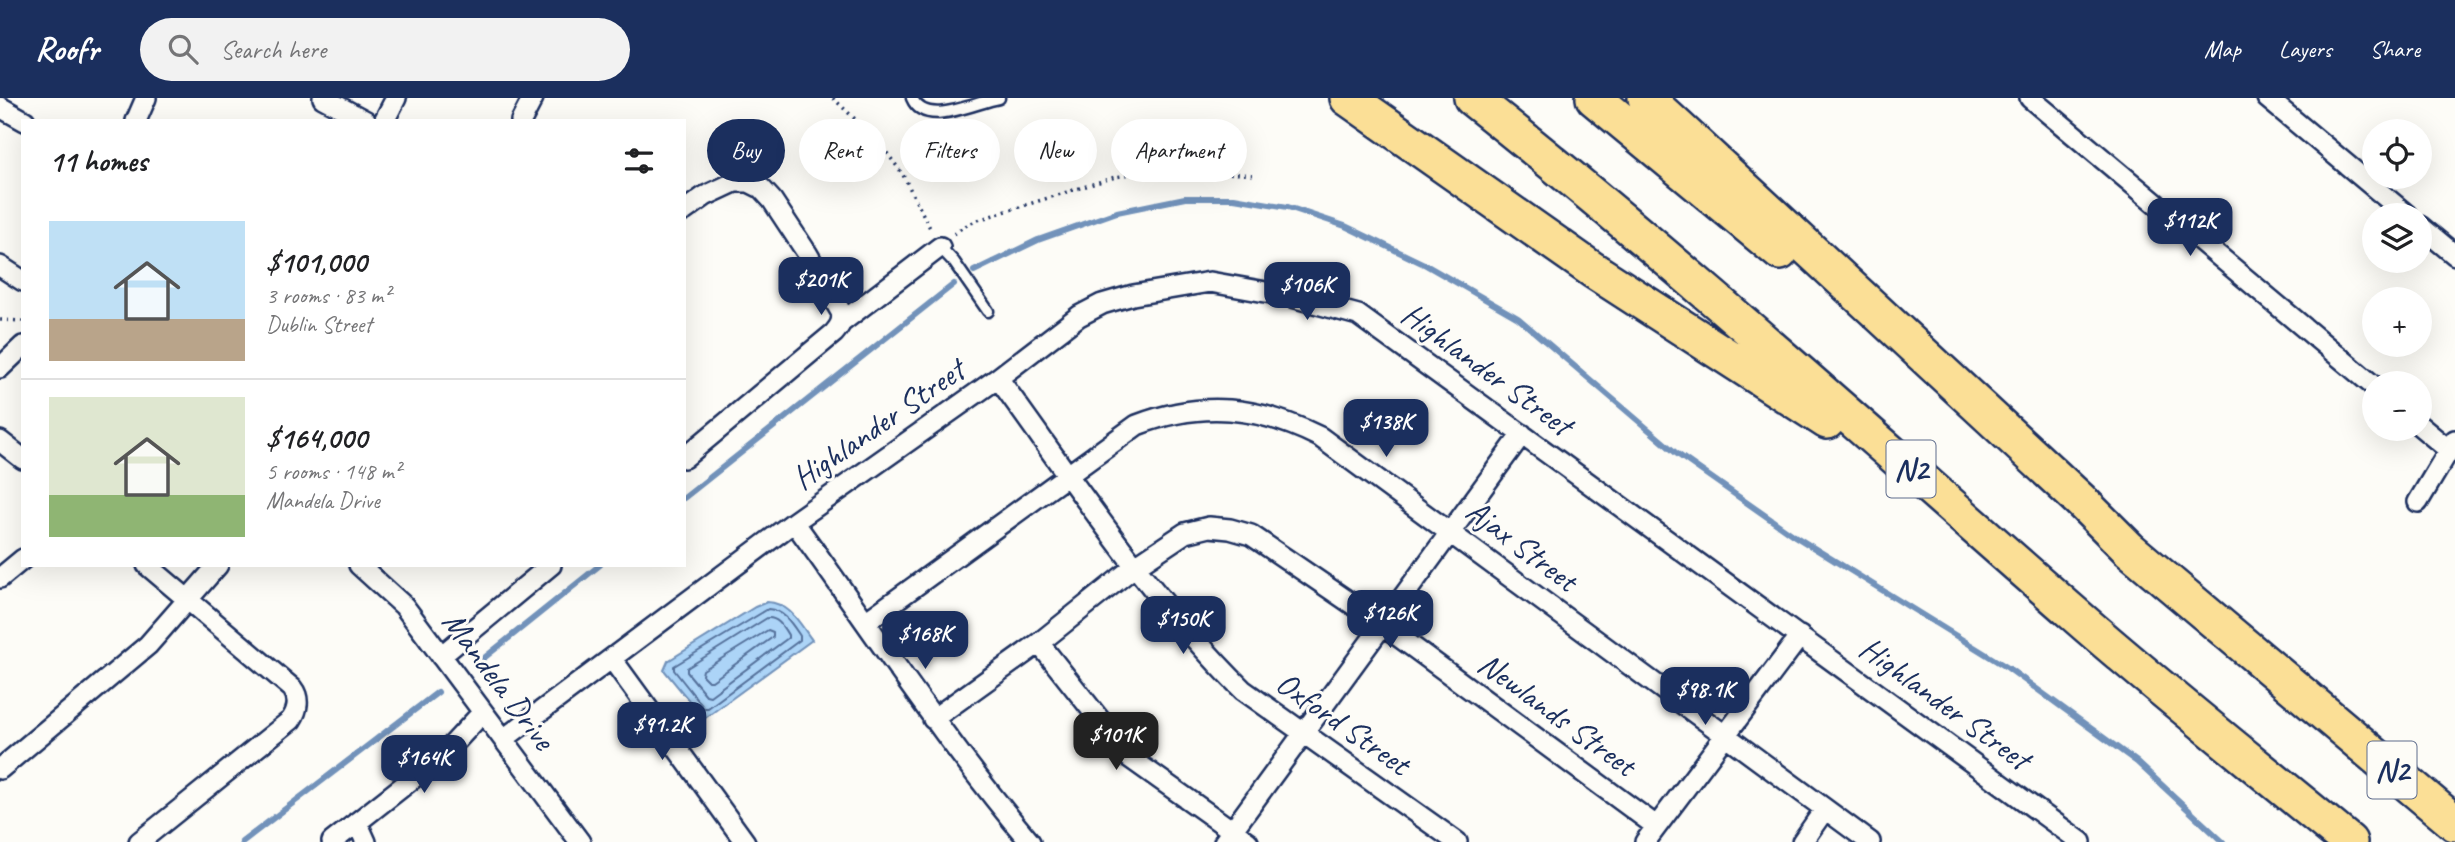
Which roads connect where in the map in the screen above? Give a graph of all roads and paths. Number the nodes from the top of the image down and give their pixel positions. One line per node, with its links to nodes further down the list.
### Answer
1 (146, 98): 16 (street)
2 (323, 98): 17 (street)
3 (396, 98): 18 (street)
4 (533, 98): 19 (street)
5 (833, 98): 24 (path)
6 (912, 98): 7 (lane)
7 (999, 98)
8 (1348, 98): 43 (highway)
9 (1472, 98): 43 (highway, N2)
10 (1594, 98): 44 (highway, N2)
11 (1646, 98): 44 (highway)
12 (2030, 98): 34 (street)
13 (2267, 98): 21 (street)
14 (3, 106): 15 (street)
15 (22, 119)
16 (137, 119)
17 (362, 119)
18 (385, 119)
19 (522, 119)
20 (1256, 175): 24 (path)
21 (2393, 203)
22 (686, 210): 31 (street)
23 (2432, 236): 25 (street)
24 (940, 247): 28 (lane); 31 (street)
25 (2455, 256)
26 (0, 266): 27 (street)
27 (21, 280)
28 (988, 311)
29 (0, 320): 30 (path)
30 (21, 321)
31 (842, 322): 40 (street)
32 (21, 348): 33 (street)
33 (0, 368)
34 (2362, 376)
35 (998, 378): 37 (street, Highlander Street); 42 (street, Oxford Street); 46 (street, Highlander Street)
36 (2432, 433): 39 (street)
37 (1522, 434): 47 (street); 58 (street, Highlander Street)
38 (0, 441): 41 (street)
39 (2452, 445): 45 (street)
40 (686, 456)
41 (21, 457)
42 (1068, 474): 47 (street, Ajax Street); 53 (street, Oxford Street); 56 (street, Ajax Street)
43 (1939, 493): 83 (highway, N2)
44 (2080, 500): 70 (highway, N2)
45 (2418, 502)
46 (794, 522): 56 (street); 60 (street, Highlander Street)
47 (1451, 532): 57 (street); 65 (street, Ajax Street)
48 (21, 561): 54 (street)
49 (149, 567): 55 (street)
50 (216, 567): 55 (street)
51 (361, 567): 61 (street, Mandela Drive)
52 (549, 567): 61 (street)
53 (1134, 567): 57 (street, Newlands Street); 59 (street, Newlands Street); 64 (street, Oxford Street)
54 (0, 578)
55 (188, 601): 67 (street); 73 (street)
56 (867, 621): 63 (street)
57 (1383, 625): 64 (street); 71 (street, Newlands Street)
58 (1800, 636): 65 (street); 82 (street, Highlander Street)
59 (1039, 643): 63 (street, Newlands Street); 72 (street)
60 (612, 659): 66 (street, Highlander Street); 77 (street)
61 (444, 660): 62 (street, Mandela Drive)
62 (478, 705): 66 (street, Mandela Drive); 69 (street)
63 (933, 719): 78 (street)
64 (1303, 734): 72 (street); 79 (street, Oxford Street)
65 (1725, 734): 68 (street, Ajax Street); 71 (street)
66 (505, 738): 76 (street, Mandela Drive)
67 (0, 769)
68 (1825, 810): 80 (street); 81 (street, Ajax Street)
69 (357, 822): 74 (street); 75 (street)
70 (2455, 822)
71 (1650, 834)
72 (1234, 838)
73 (139, 842)
74 (332, 842)
75 (366, 842)
76 (580, 842)
77 (746, 842)
78 (1030, 842)
79 (1457, 842)
80 (1802, 842)
81 (1870, 842)
82 (2081, 842)
83 (2349, 842)

